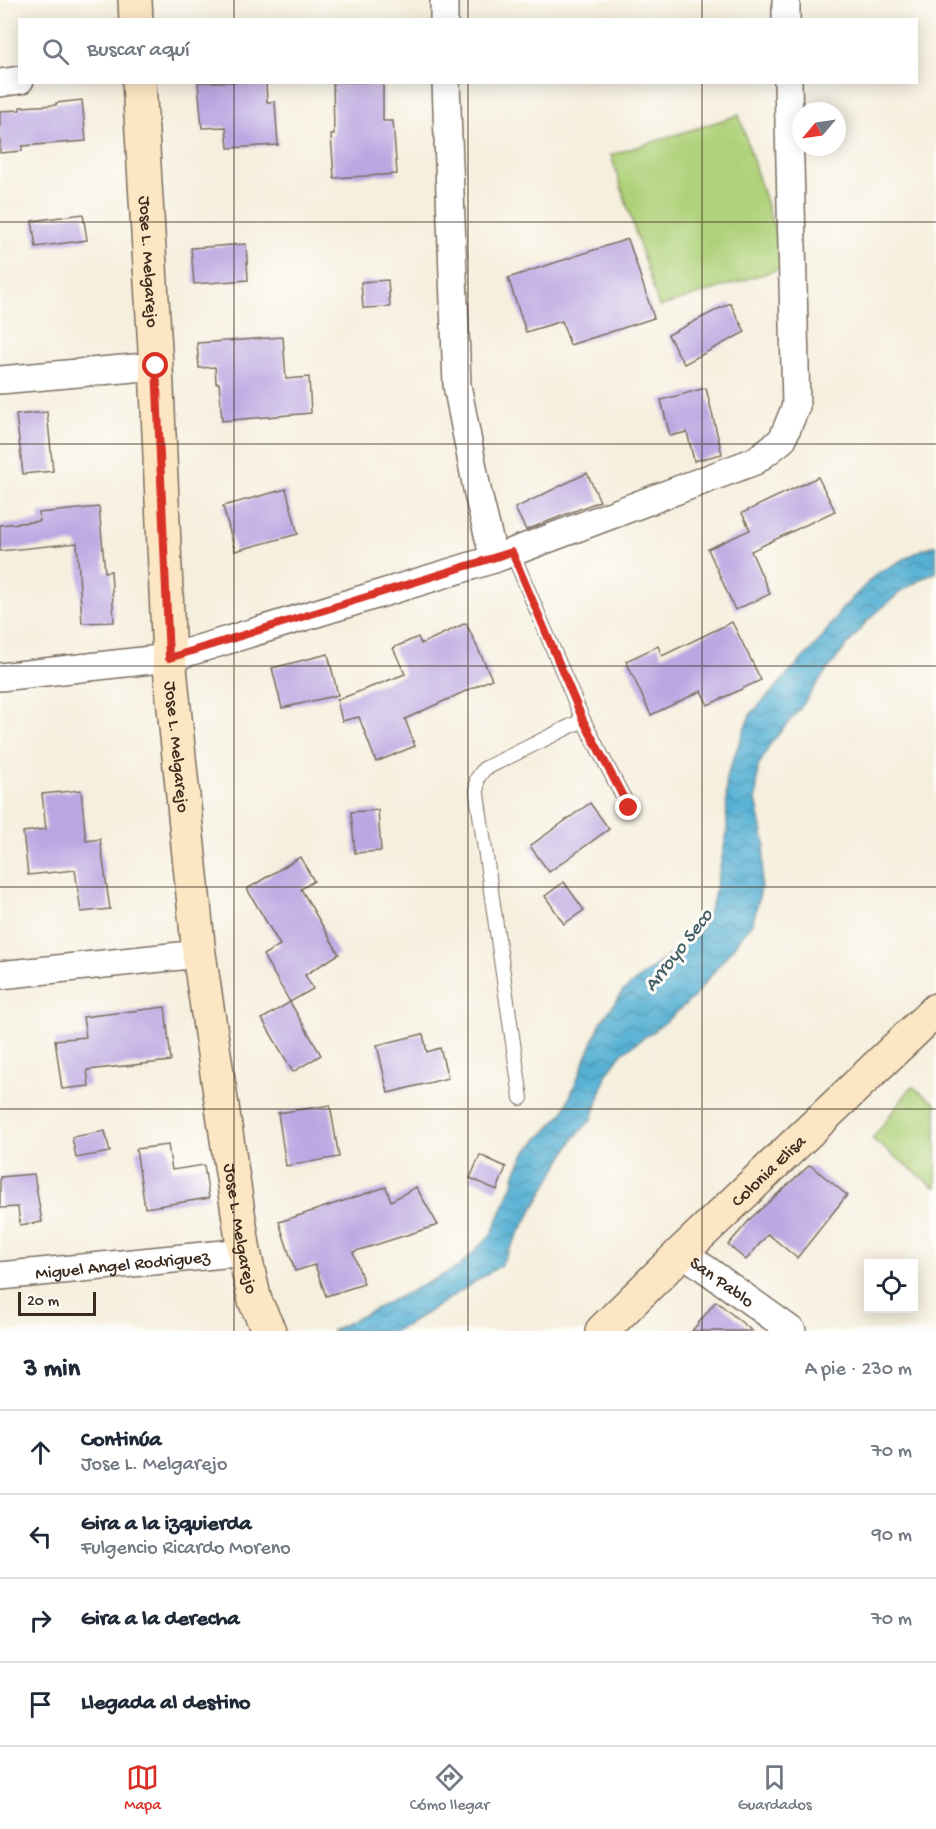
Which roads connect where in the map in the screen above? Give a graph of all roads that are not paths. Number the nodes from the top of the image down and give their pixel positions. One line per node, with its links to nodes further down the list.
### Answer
1 (135, 0): 4 (street)
2 (444, 0): 5 (street)
3 (786, 0): 6 (street)
4 (136, 18)
5 (444, 18)
6 (786, 18)
7 (18, 80): 8 (street)
8 (0, 82)
9 (139, 84): 12 (street, Jose L. Melgarejo)
10 (446, 84): 14 (street)
11 (788, 84): 14 (street)
12 (156, 366): 13 (street); 15 (street, Jose L. Melgarejo)
13 (0, 380)
14 (503, 556): 15 (street); 17 (lane)
15 (169, 658): 16 (street); 19 (street, Jose L. Melgarejo)
16 (0, 676)
17 (583, 720): 18 (lane); 22 (lane)
18 (629, 808)
19 (199, 954): 20 (street); 23 (street, Jose L. Melgarejo)
20 (0, 975)
21 (936, 1010): 24 (street, Colonia Elisa)
22 (521, 1098)
23 (244, 1252): 25 (street, Miguel Angel Rodriguez); 26 (street, Jose L. Melgarejo)
24 (682, 1252): 27 (street, Colonia Elisa); 28 (street, San Pablo)
25 (0, 1276)
26 (269, 1331)
27 (602, 1331)
28 (792, 1331)

